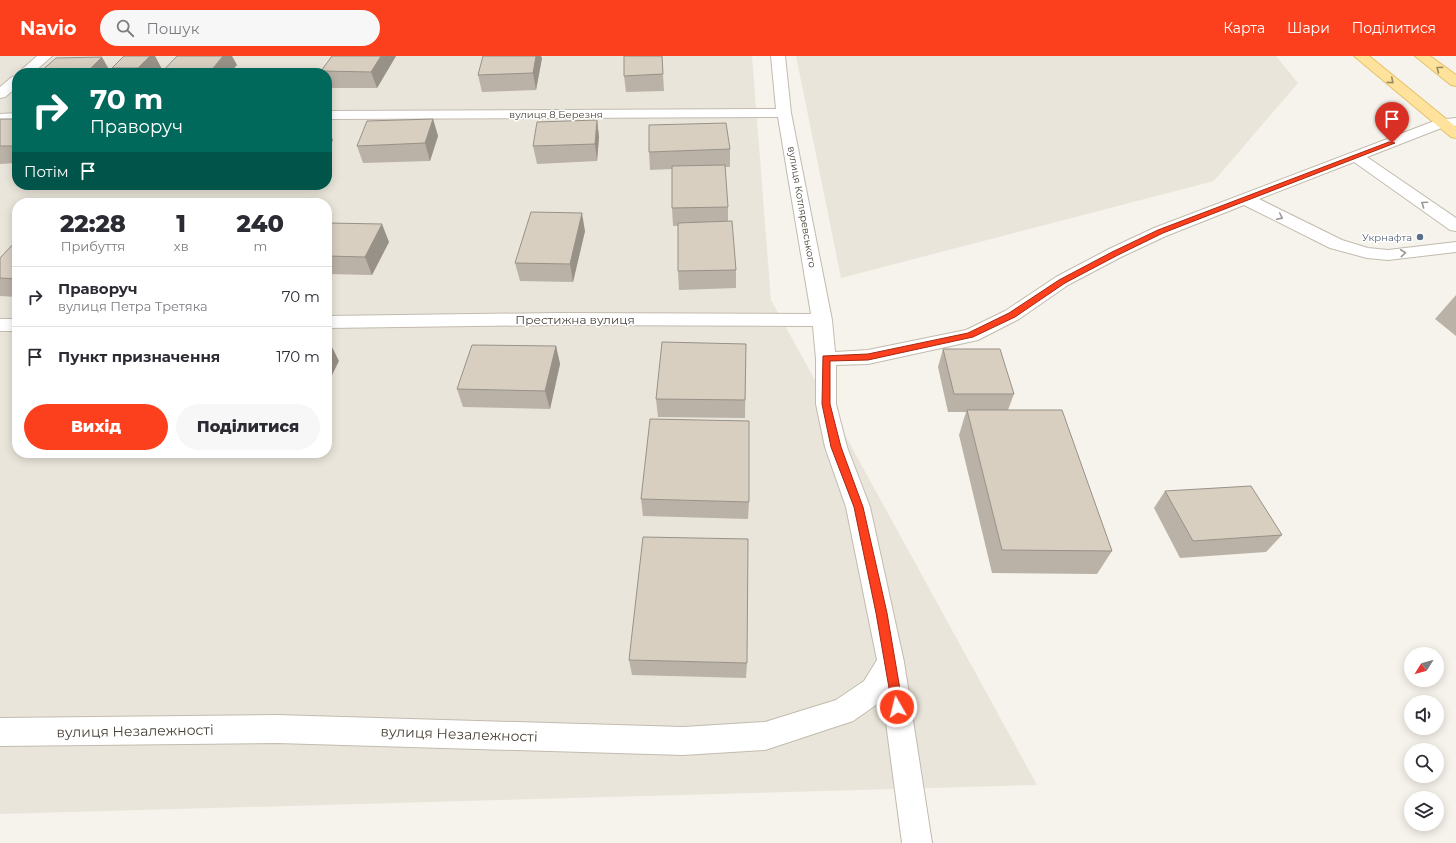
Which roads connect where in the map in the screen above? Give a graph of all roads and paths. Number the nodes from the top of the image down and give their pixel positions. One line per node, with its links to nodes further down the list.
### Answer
1 (45, 56): 5 (street)
2 (778, 56): 9 (street, вулиця Котляревського)
3 (1361, 56): 13 (main road, one-way to 13)
4 (1422, 56): 6 (main road, one-way to 4)
5 (31, 68)
6 (1456, 82)
7 (12, 84): 8 (street)
8 (0, 94)
9 (784, 113): 10 (street, вулиця 8 Березня); 19 (street, вулиця Котляревського)
10 (332, 115)
11 (12, 117): 12 (street)
12 (0, 118)
13 (1449, 123): 14 (main road); 15 (street)
14 (1456, 134)
15 (1356, 157): 16 (street); 17 (street, one-way to 15)
16 (1245, 200): 18 (street, one-way to 18); 23 (street)
17 (1456, 226)
18 (1456, 247)
19 (822, 320): 20 (street, Престижна вулиця); 23 (street, вулиця Котляревського)
20 (332, 322)
21 (0, 325): 22 (street)
22 (12, 325)
23 (826, 358): 24 (street)
24 (891, 662): 25 (street, вулиця Незалежності); 26 (street)
25 (0, 732)
26 (916, 843)

